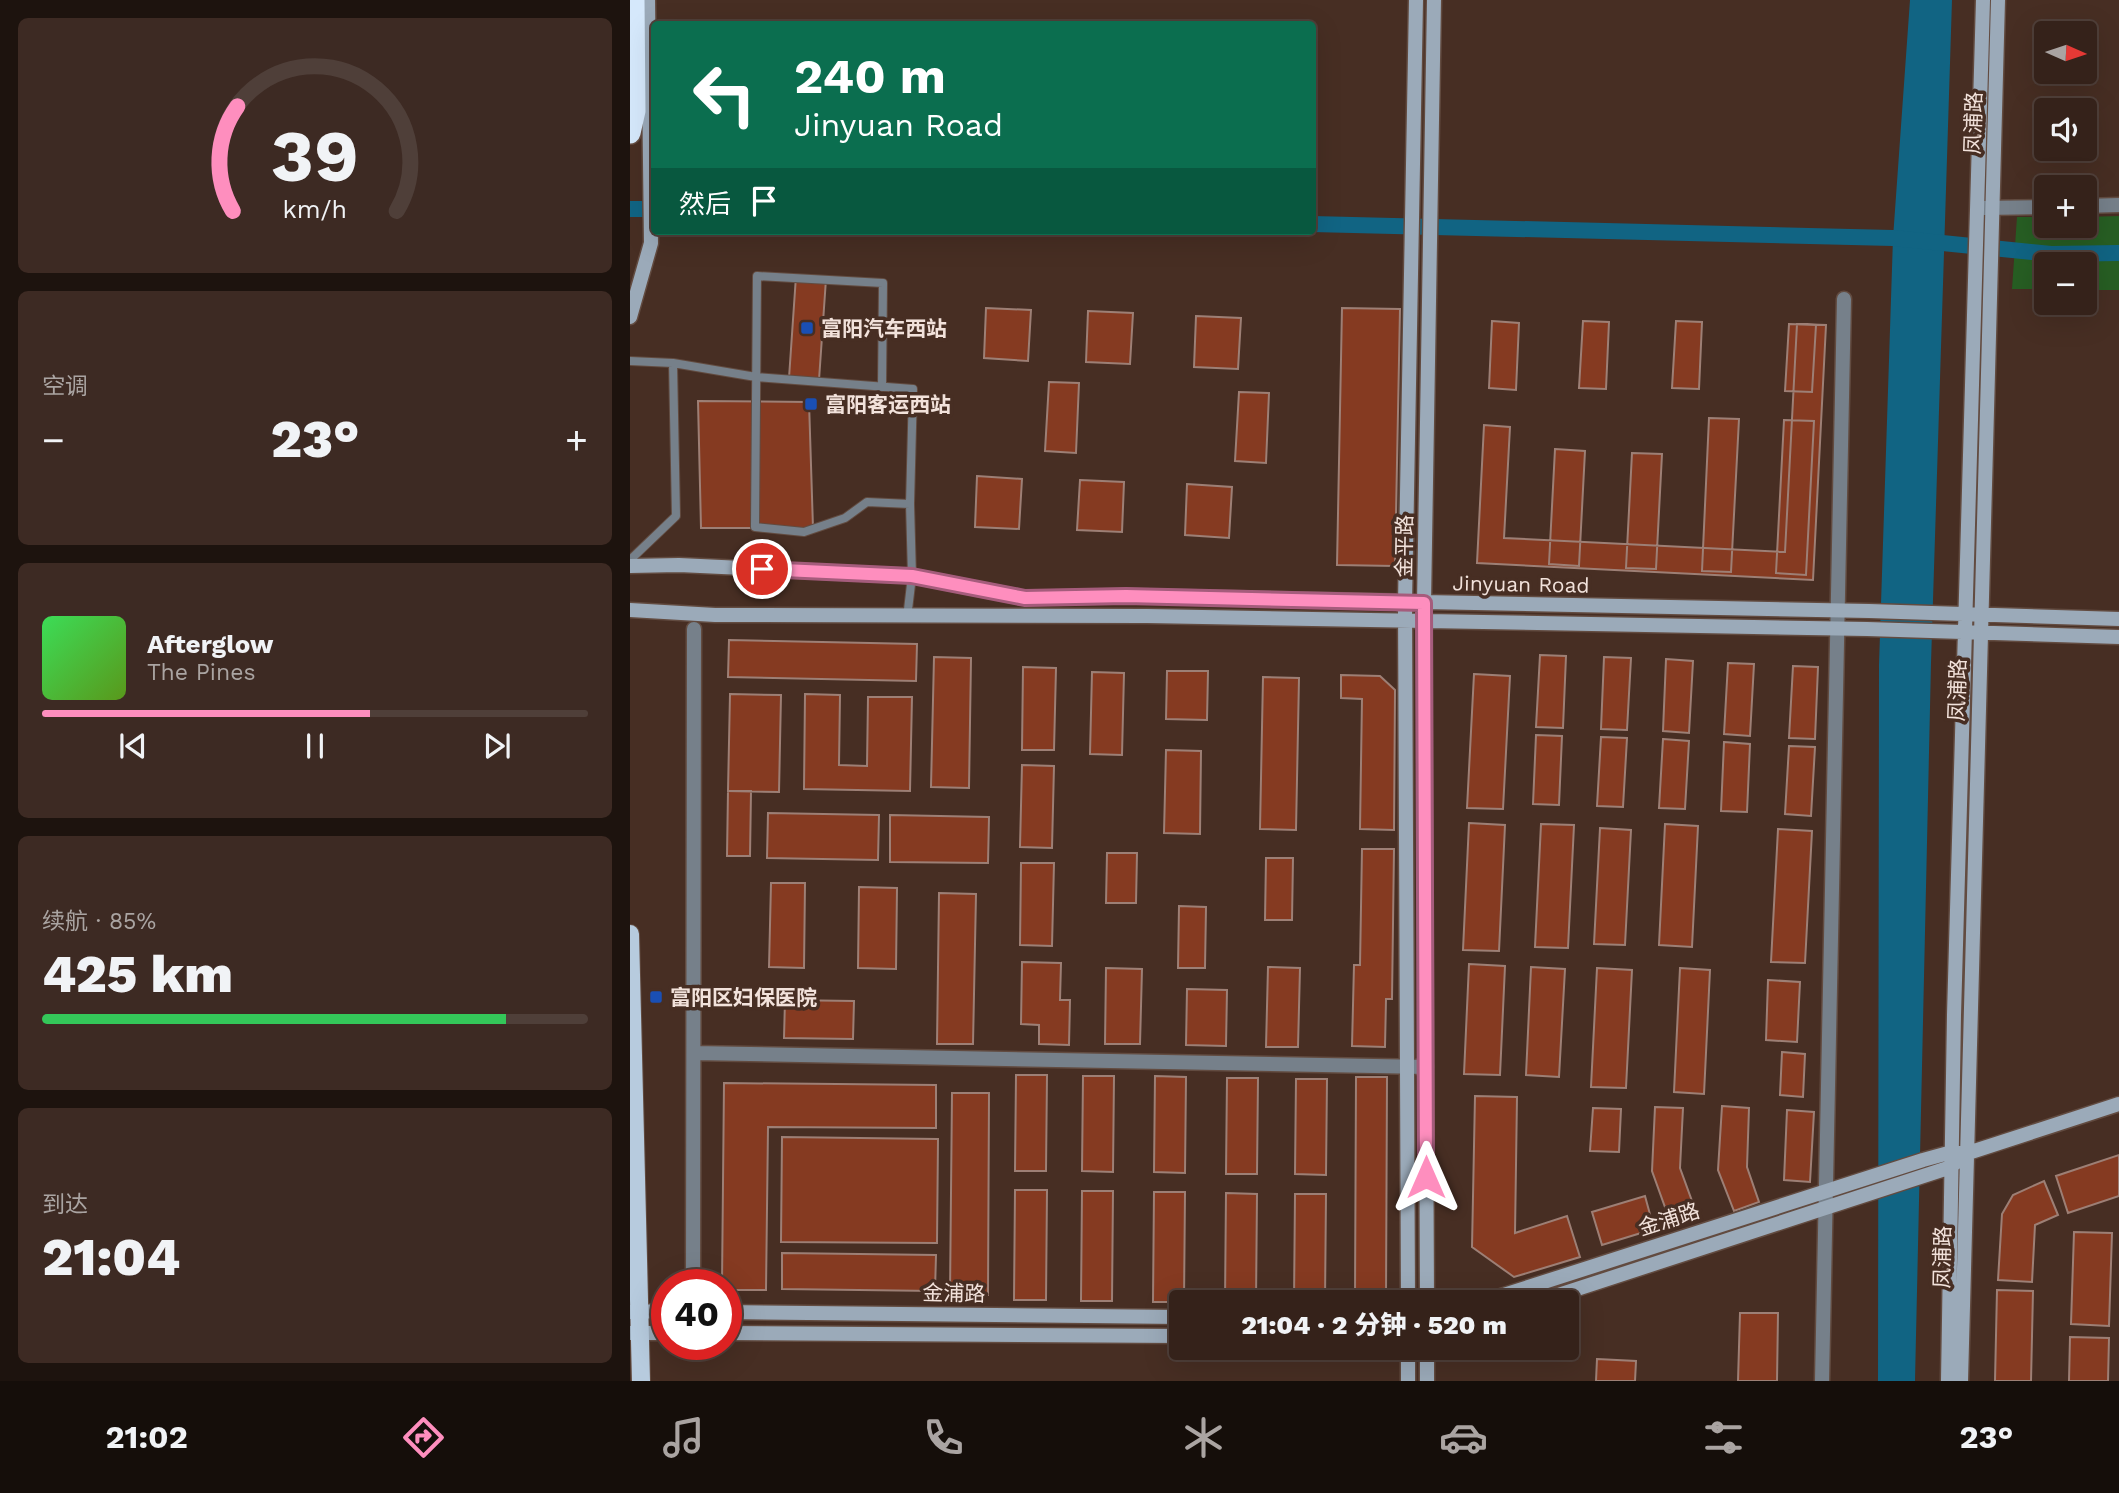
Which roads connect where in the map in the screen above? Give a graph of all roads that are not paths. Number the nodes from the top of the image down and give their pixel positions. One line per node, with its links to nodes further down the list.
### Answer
1 (634, 0): 7 (highway)
2 (648, 0): 13 (street)
3 (1416, 0): 22 (street, 金平路)
4 (1434, 0): 23 (street, 金平路)
5 (1983, 0): 11 (street, 凤浦路)
6 (1998, 0): 11 (street, 凤浦路)
7 (630, 133)
8 (2119, 205): 9 (street)
9 (2097, 206)
10 (2034, 207): 11 (street)
11 (1984, 208): 26 (street, 凤浦路)
12 (1844, 299): 25 (street)
13 (630, 317)
14 (630, 361): 15 (lane)
15 (673, 363): 16 (lane); 19 (lane)
16 (756, 377): 17 (lane); 17 (lane); 18 (lane)
17 (882, 387): 18 (lane)
18 (910, 504): 21 (lane)
19 (630, 560)
20 (630, 566): 21 (street, Jinyuan Road)
21 (912, 576): 22 (street, Jinyuan Road); 27 (lane)
22 (1405, 603): 23 (street, Jinyuan Road); 29 (street, 金平路)
23 (1424, 603): 25 (street, Jinyuan Road); 30 (street, 金平路)
24 (630, 610): 27 (street)
25 (1839, 610): 26 (street, Jinyuan Road); 31 (street)
26 (1973, 615): 28 (street, Jinyuan Road); 33 (street, 凤浦路); 34 (street, 凤浦路)
27 (906, 618): 29 (street)
28 (2119, 619)
29 (1405, 622): 30 (street); 38 (street, 金平路)
30 (1424, 623): 31 (street); 39 (street, 金平路)
31 (1838, 628): 33 (street); 44 (street)
32 (694, 629): 37 (street)
33 (1965, 632): 34 (street); 41 (street, 凤浦路)
34 (1980, 632): 35 (street); 41 (street, 凤浦路)
35 (2119, 637)
36 (630, 934): 51 (main road)
37 (694, 1054): 38 (street); 46 (street)
38 (1408, 1066): 39 (street); 47 (street, 金平路)
39 (1426, 1067): 48 (street, 金平路)
40 (2119, 1104): 41 (street)
41 (1958, 1153): 42 (street); 43 (street); 64 (street, 凤浦路)
42 (1923, 1167): 43 (street); 44 (street, 金浦路); 45 (street, 金浦路)
43 (1951, 1167): 63 (street, 凤浦路)
44 (1825, 1191): 45 (street); 49 (street, 金浦路)
45 (1824, 1207): 50 (street, 金浦路); 62 (street)
46 (693, 1269)
47 (1408, 1290)
48 (1427, 1290)
49 (1519, 1290)
50 (1573, 1290)
51 (635, 1311): 54 (main road)
52 (742, 1312): 53 (street, 金浦路)
53 (1169, 1317)
54 (635, 1333): 59 (main road)
55 (742, 1333): 56 (street, 金浦路)
56 (1169, 1335)
57 (1408, 1360): 60 (street)
58 (1427, 1360): 61 (street)
59 (641, 1381)
60 (1408, 1381)
61 (1427, 1381)
62 (1822, 1381)
63 (1948, 1381)
64 (1961, 1381)

